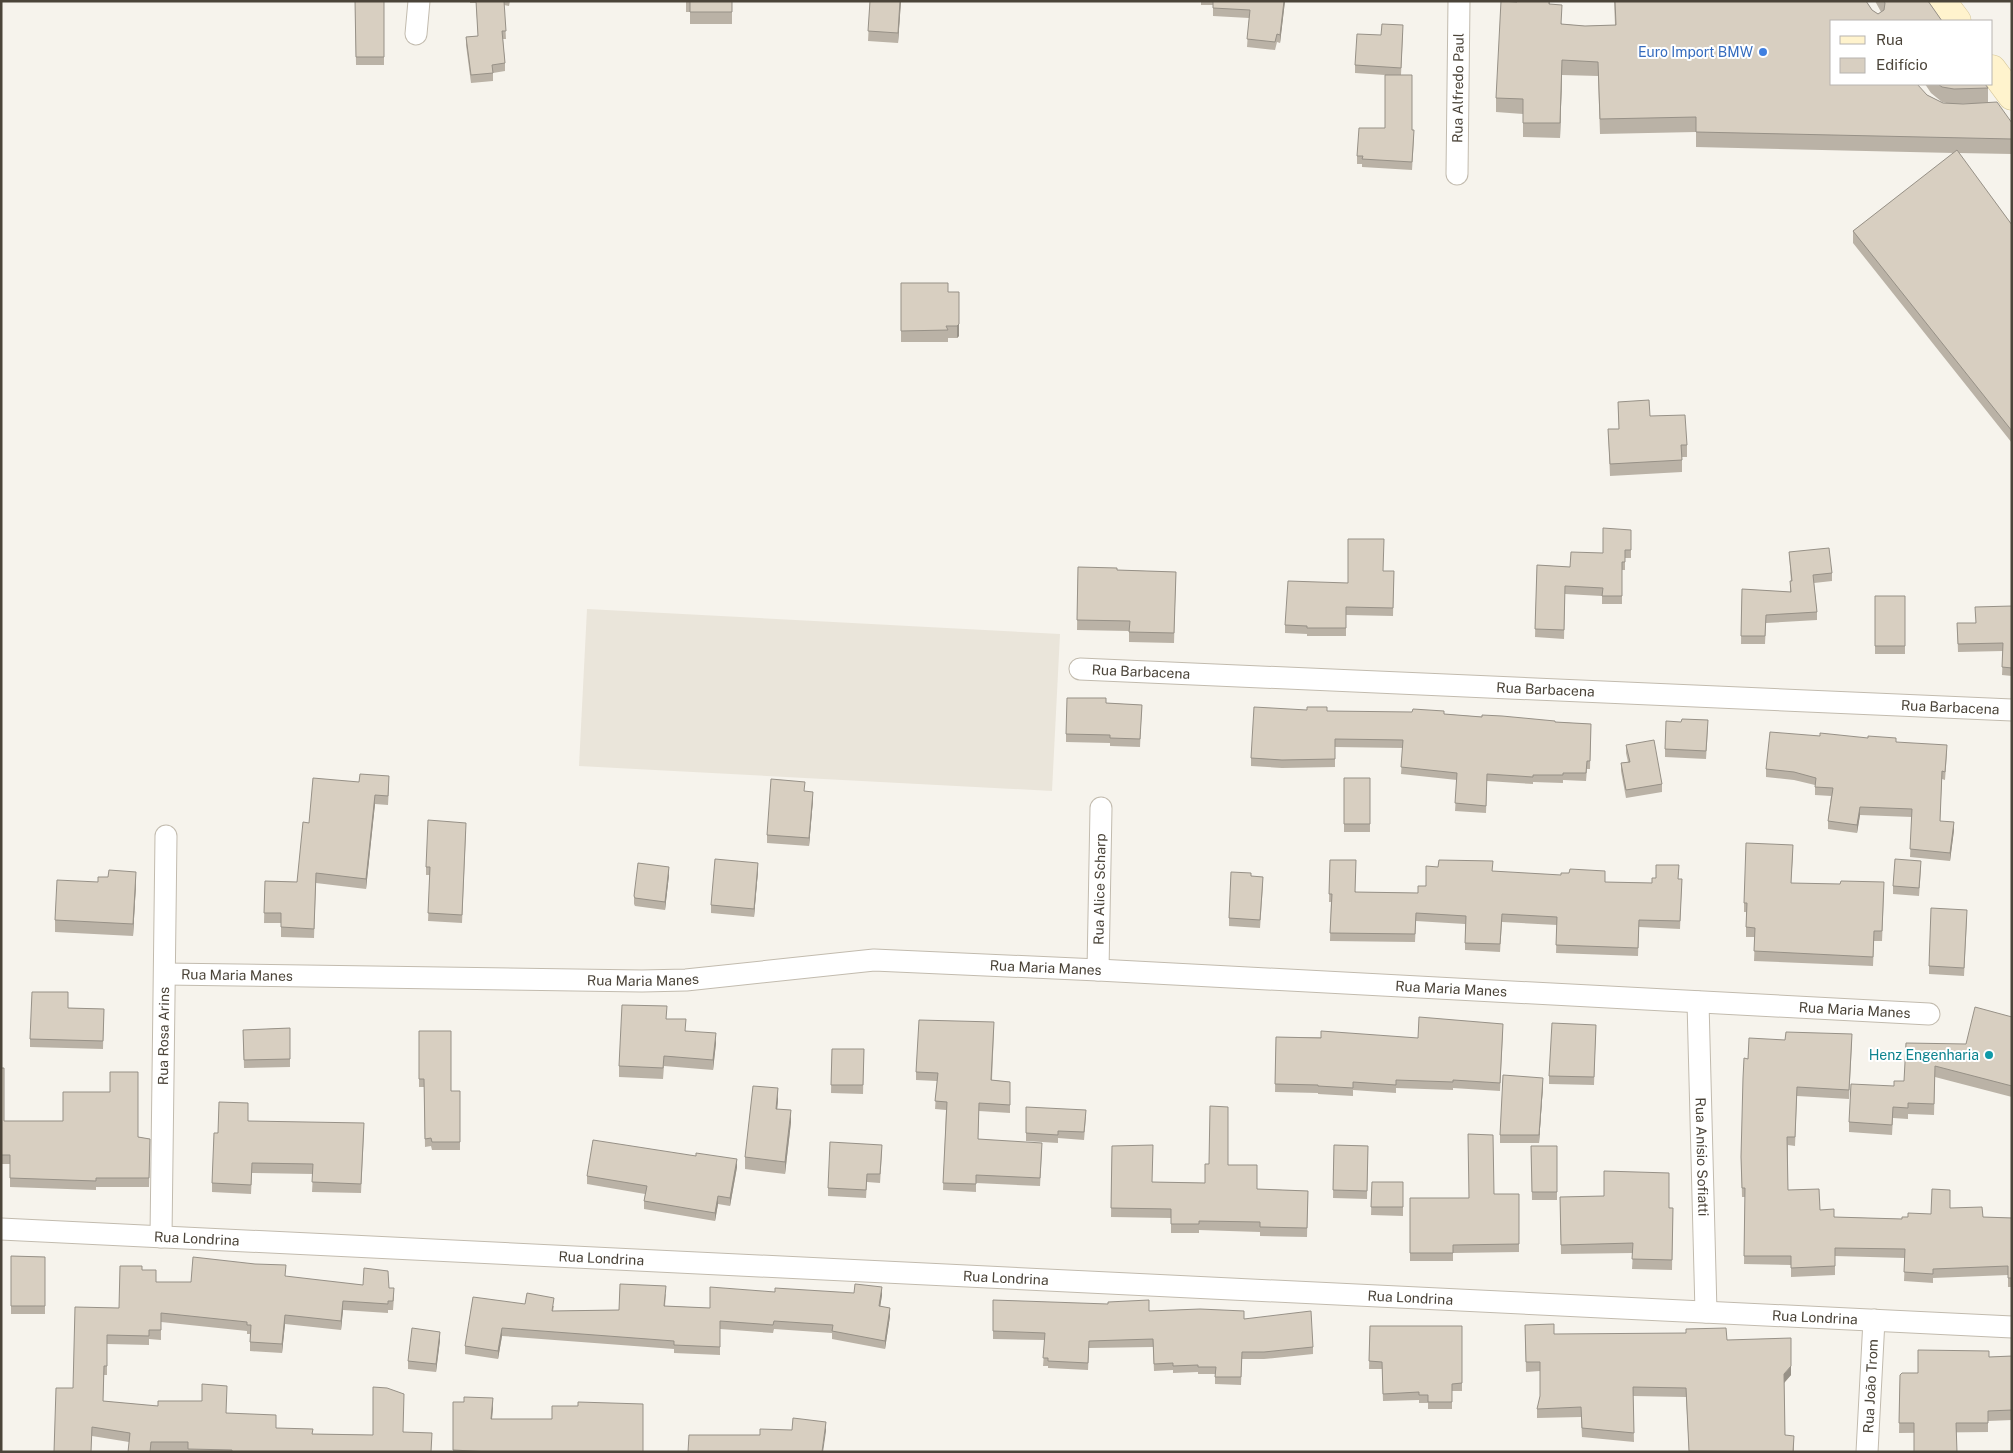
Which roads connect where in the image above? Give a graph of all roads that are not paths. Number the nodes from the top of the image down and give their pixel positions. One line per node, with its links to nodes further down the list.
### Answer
1 (419, 1): 5 (street)
2 (1459, 1): 8 (street, Rua Alfredo Paul)
3 (1942, 1): 4 (main road)
4 (1956, 20)
5 (416, 34)
6 (1993, 70): 7 (main road)
7 (2012, 96)
8 (1457, 174)
9 (1080, 669): 10 (street, Rua Barbacena)
10 (2012, 710)
11 (1101, 808): 13 (street, Rua Alice Scharp)
12 (166, 836): 14 (street, Rua Rosa Arins)
13 (1098, 970): 14 (street, Rua Maria Manes); 15 (street, Rua Maria Manes)
14 (165, 974): 18 (street, Rua Rosa Arins)
15 (1698, 1002): 16 (street, Rua Maria Manes); 19 (street, Rua Anísio Sofiatti)
16 (1929, 1014)
17 (1, 1229): 18 (street, Rua Londrina)
18 (161, 1237): 19 (street, Rua Londrina)
19 (1706, 1312): 20 (street, Rua Londrina)
20 (1874, 1320): 21 (street, Rua Londrina); 22 (street, Rua João Trom)
21 (2012, 1327)
22 (1867, 1452)

